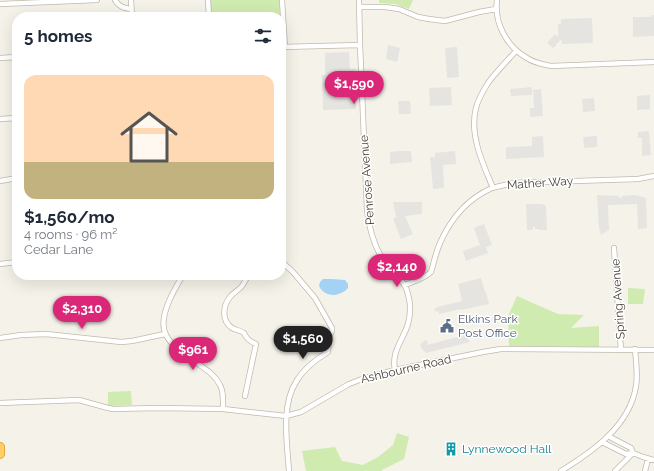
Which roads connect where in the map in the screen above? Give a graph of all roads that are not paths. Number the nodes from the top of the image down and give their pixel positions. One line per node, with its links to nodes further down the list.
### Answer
1 (97, 0): 8 (street)
2 (115, 0): 10 (street)
3 (131, 0): 10 (street)
4 (208, 0): 13 (street)
5 (282, 0): 14 (street)
6 (359, 0): 9 (street, Penrose Avenue)
7 (497, 0): 11 (street)
8 (0, 4)
9 (360, 7): 11 (street); 15 (street, Penrose Avenue)
10 (131, 9): 12 (street)
11 (496, 9): 17 (street)
12 (131, 12)
13 (209, 12)
14 (282, 12)
15 (360, 45): 16 (street); 33 (street, Penrose Avenue)
16 (286, 47)
17 (516, 51): 20 (street); 26 (street)
18 (12, 57): 19 (street)
19 (0, 58)
20 (654, 62)
21 (12, 118): 22 (street)
22 (0, 119)
23 (654, 176): 26 (street, Mather Way)
24 (12, 179): 25 (street)
25 (0, 181)
26 (493, 188): 33 (street, Mather Way)
27 (614, 248): 37 (street, Spring Avenue)
28 (12, 263): 29 (street)
29 (0, 264)
30 (286, 265): 43 (street)
31 (180, 280): 34 (street)
32 (245, 280): 40 (street)
33 (405, 285): 39 (street, Penrose Avenue)
34 (165, 334): 35 (street); 42 (street)
35 (0, 338)
36 (635, 349): 37 (street, Ashbourne Road); 38 (street, Ashbourne Road); 44 (street, Spring Avenue)
37 (621, 350): 39 (street, Ashbourne Road)
38 (654, 350)
39 (395, 370): 43 (street, Ashbourne Road)
40 (245, 396)
41 (0, 403): 42 (street, Ashbourne Road)
42 (223, 409): 43 (street, Ashbourne Road)
43 (286, 416): 51 (street)
44 (608, 436): 45 (street, Spring Avenue); 47 (street)
45 (602, 442): 47 (street); 52 (street, Spring Avenue)
46 (0, 447): 48 (highway)
47 (633, 453): 49 (street); 53 (street)
48 (0, 454)
49 (648, 459): 50 (street); 54 (street)
50 (654, 460)
51 (288, 471)
52 (560, 471)
53 (615, 471)
54 (645, 471)

